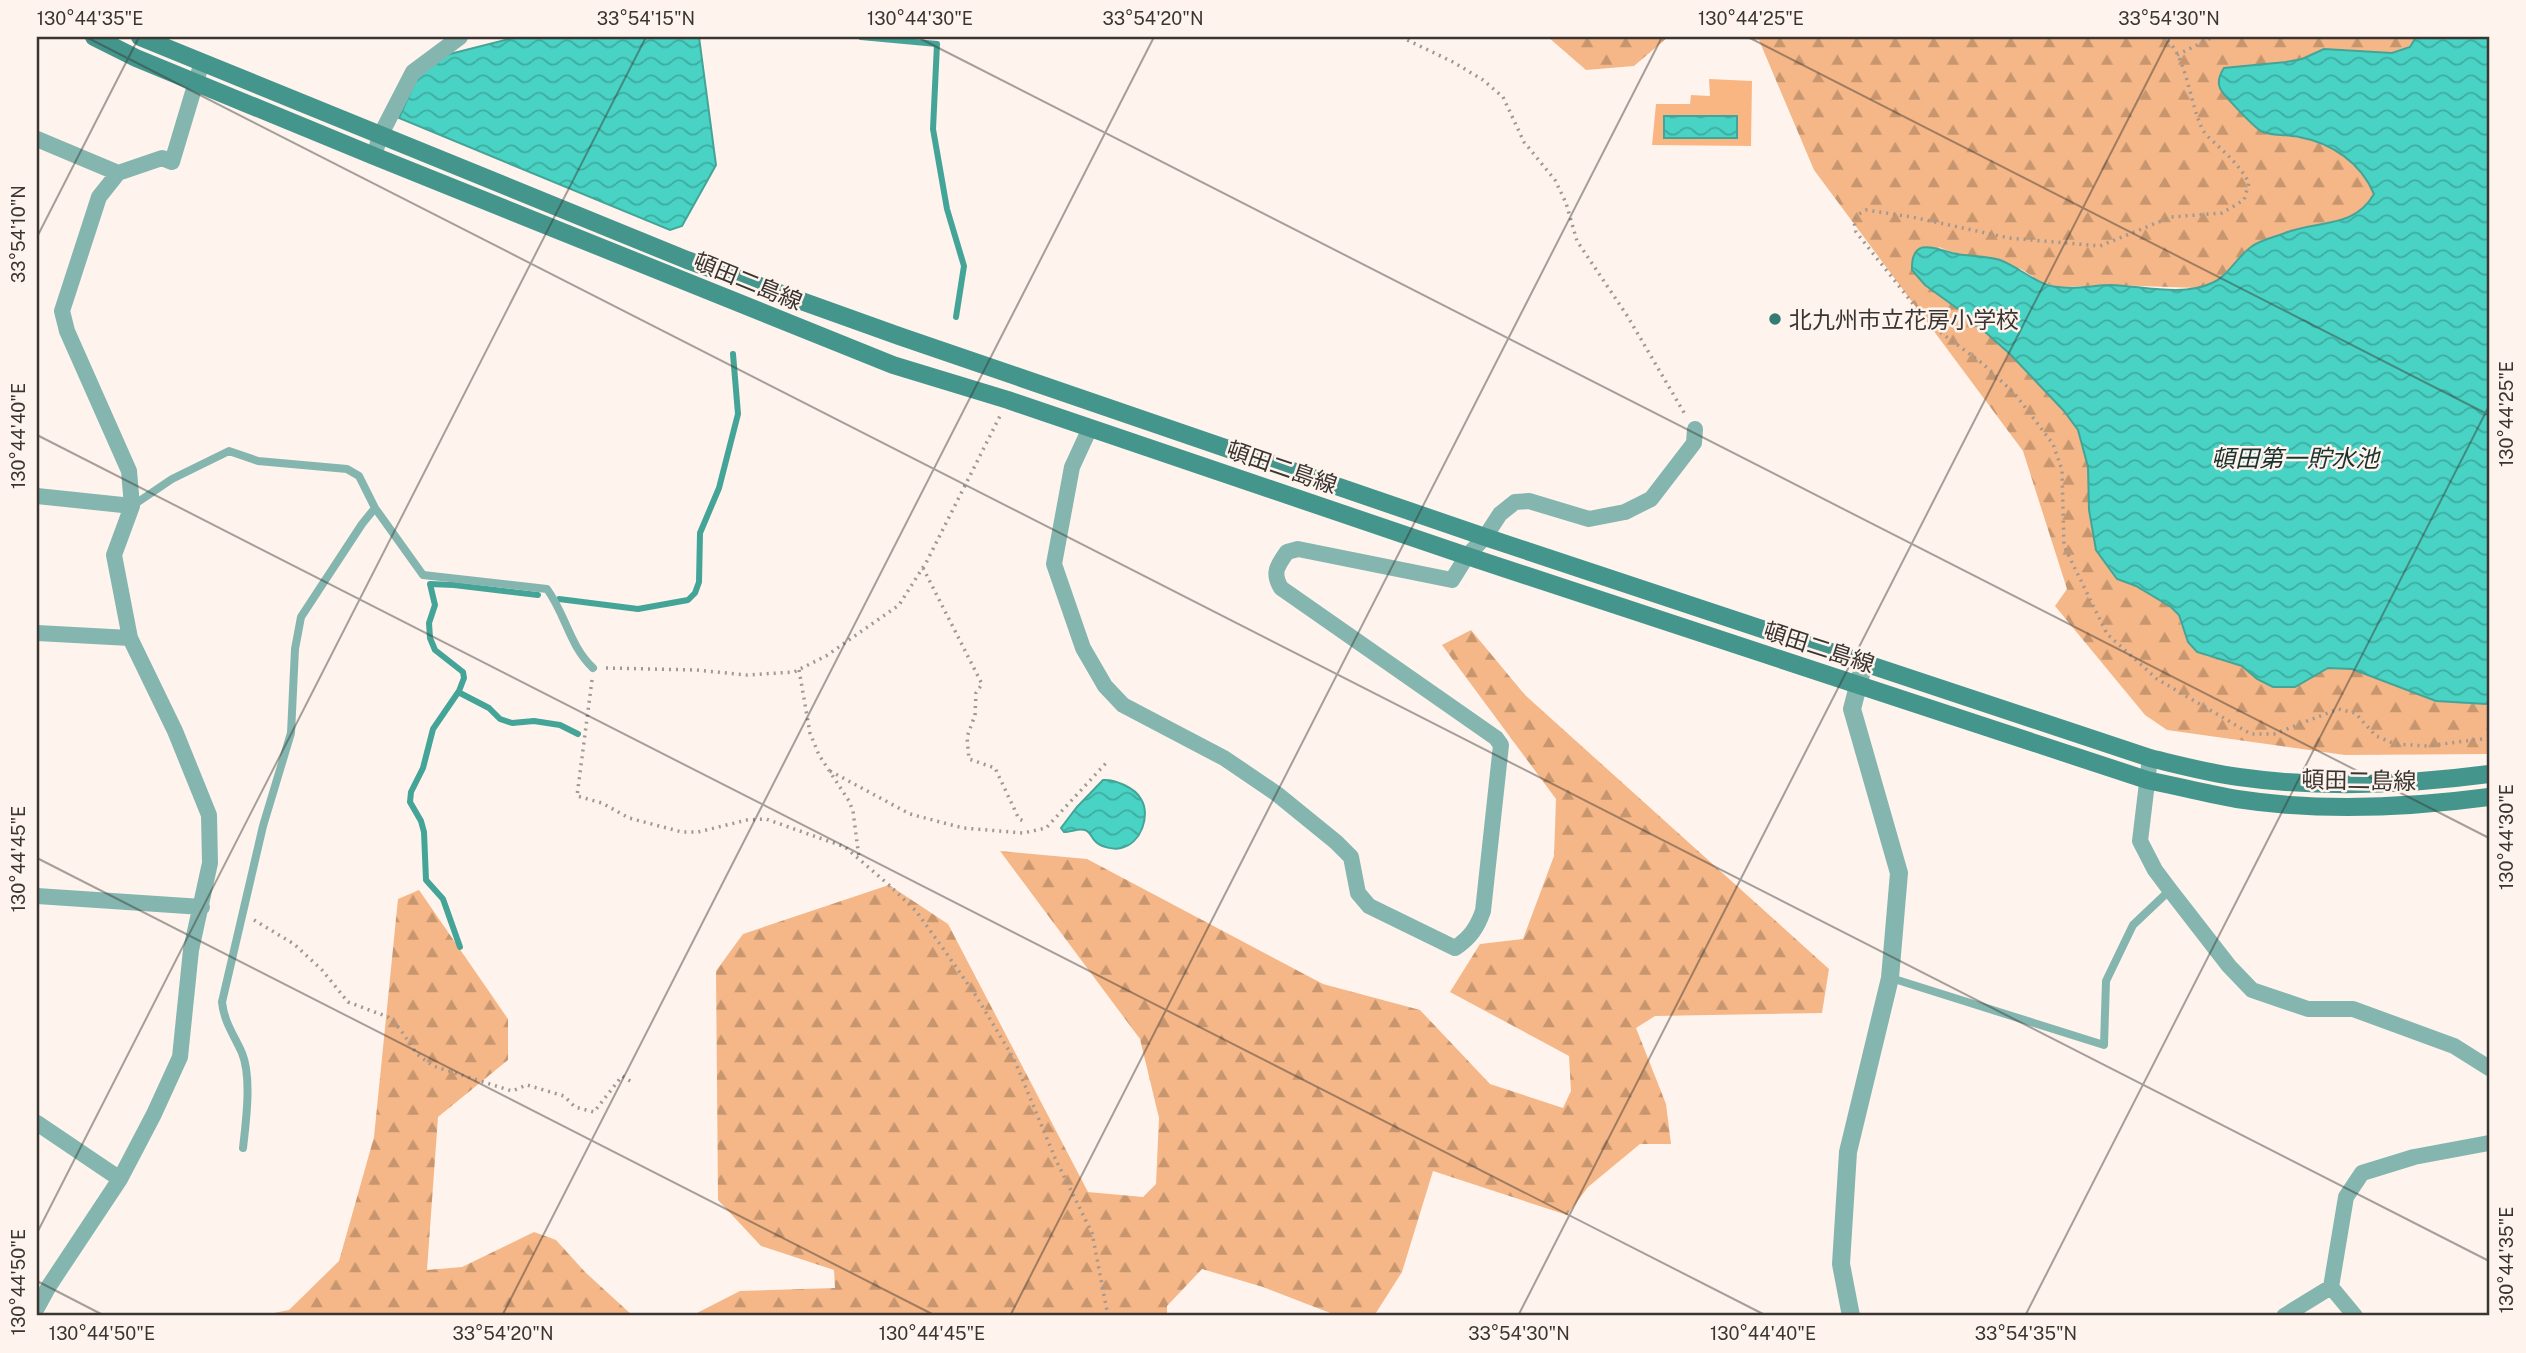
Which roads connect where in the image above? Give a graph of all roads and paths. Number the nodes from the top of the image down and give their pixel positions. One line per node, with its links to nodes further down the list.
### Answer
1 (94, 37): 9 (main road, 頓田二島線)
2 (140, 37): 8 (main road, 頓田二島線)
3 (460, 37): 10 (street)
4 (1401, 37): 16 (path)
5 (2162, 37): 7 (path)
6 (2213, 37): 7 (path)
7 (2177, 55): 29 (path)
8 (202, 62): 9 (street); 10 (main road, 頓田二島線)
9 (195, 82): 12 (main road, 頓田二島線); 13 (street)
10 (380, 136): 12 (street); 20 (main road, 頓田二島線)
11 (37, 139): 13 (street)
12 (374, 156): 14 (main road, 頓田二島線)
13 (118, 173): 18 (street)
14 (1008, 400): 15 (main road, 頓田二島線); 22 (path)
15 (1090, 428): 21 (main road, 頓田二島線); 21 (street)
16 (1695, 429): 20 (street)
17 (37, 496): 18 (street)
18 (132, 506): 19 (lane); 24 (street)
19 (375, 508): 26 (lane); 41 (lane)
20 (1485, 537): 21 (street); 25 (main road, 頓田二島線)
21 (1466, 556): 28 (main road, 頓田二島線)
22 (923, 568): 27 (path); 36 (path)
23 (37, 633): 24 (street)
24 (130, 638): 40 (street)
25 (1864, 663): 28 (street); 30 (main road, 頓田二島線)
26 (593, 668): 27 (path); 37 (path)
27 (799, 670): 32 (path)
28 (1858, 685): 34 (main road, 頓田二島線); 42 (street)
29 (2489, 738)
30 (2150, 758): 33 (main road, 頓田二島線); 34 (street)
31 (1107, 762): 32 (path)
32 (830, 771): 37 (path)
33 (2489, 774)
34 (2147, 780): 35 (main road, 頓田二島線); 38 (street)
35 (2489, 797)
36 (1026, 822)
37 (859, 859): 52 (path)
38 (2170, 890): 42 (lane); 43 (street)
39 (37, 896): 40 (street)
40 (202, 907): 48 (street)
41 (243, 914): 44 (path); 47 (lane)
42 (1890, 978): 53 (street)
43 (2489, 1068)
44 (632, 1082)
45 (37, 1123): 48 (street)
46 (2489, 1143): 50 (street)
47 (243, 1148)
48 (120, 1179): 49 (street)
49 (43, 1281): 51 (street)
50 (2330, 1287): 54 (street); 55 (street)
51 (37, 1308)
52 (1108, 1316)
53 (1851, 1316)
54 (2284, 1316)
55 (2355, 1316)

